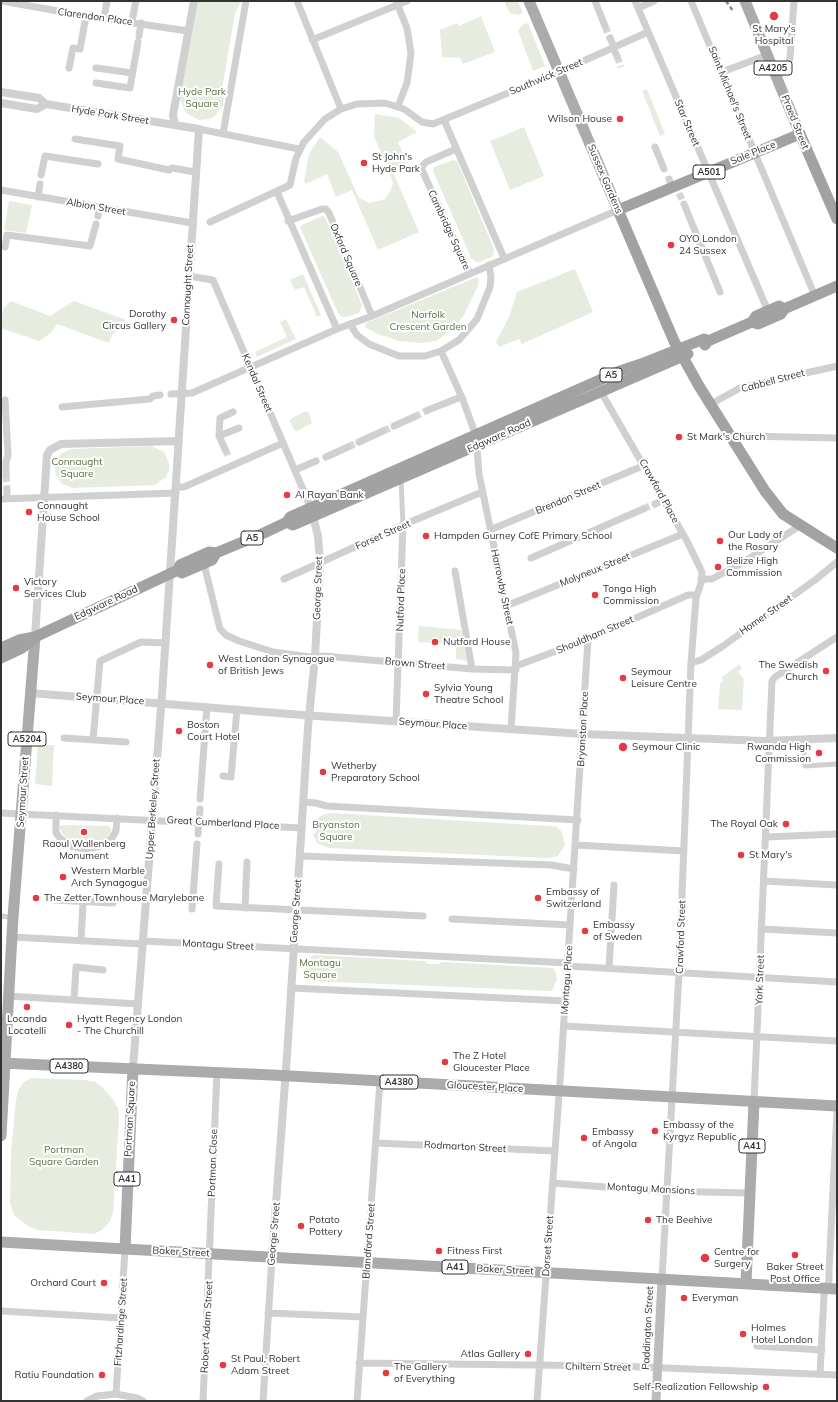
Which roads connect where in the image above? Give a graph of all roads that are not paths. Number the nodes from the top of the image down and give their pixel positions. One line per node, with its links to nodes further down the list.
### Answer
1 (2, 1): 16 (street, Clarendon Place)
2 (107, 1): 17 (street)
3 (136, 1): 18 (street)
4 (194, 1): 21 (street)
5 (246, 1): 43 (street)
6 (297, 1): 24 (street)
7 (406, 1): 14 (street)
8 (529, 1): 30 (main road, Sussex Gardens)
9 (595, 1): 20 (street)
10 (654, 1): 15 (street)
11 (691, 1): 31 (street, Saint Michael's Street)
12 (745, 1): 26 (main road, Praed Street / A4205)
13 (794, 1): 33 (street)
14 (397, 3): 24 (street); 38 (street)
15 (636, 4): 22 (street, Star Street)
16 (86, 16): 17 (street, Clarendon Place); 28 (street)
17 (104, 18): 18 (street, Clarendon Place)
18 (132, 21): 19 (street, Clarendon Place)
19 (141, 23): 21 (street, Clarendon Place); 32 (street)
20 (605, 26)
21 (188, 31): 41 (street)
22 (648, 32): 25 (street, Southwick Street); 53 (street, Star Street)
23 (610, 38): 25 (street)
24 (312, 40): 39 (street)
25 (614, 48): 27 (street); 30 (street, Southwick Street)
26 (767, 55): 31 (street); 33 (main road, Praed Street / A4205)
27 (617, 56)
28 (69, 68)
29 (96, 68): 32 (street)
30 (559, 72): 40 (street, Southwick Street); 62 (main road, Sussex Gardens)
31 (722, 72): 49 (street, Saint Michael's Street)
32 (132, 73): 34 (street)
33 (777, 77): 44 (main road, Praed Street / A4205)
34 (96, 83)
35 (1, 92): 37 (street, Hyde Park Street)
36 (1, 103): 37 (street, Hyde Park Street)
37 (46, 104): 41 (street, Hyde Park Street)
38 (398, 106): 39 (street); 40 (street, Southwick Street)
39 (341, 109): 47 (street)
40 (444, 120): 48 (street)
41 (175, 125): 42 (street)
42 (198, 129): 43 (street); 52 (street, Connaught Street)
43 (223, 134): 47 (street)
44 (800, 134): 49 (highway, Sale Place / A501); 60 (highway, Praed Street)
45 (75, 139): 52 (street)
46 (655, 147): 51 (street)
47 (300, 149): 57 (street)
48 (456, 149): 70 (street); 72 (street, Cambridge Square)
49 (754, 153): 53 (highway, Sale Place / A501); 76 (street, Saint Michael's Street)
50 (98, 164): 54 (street)
51 (664, 169)
52 (195, 172): 67 (street, Connaught Street)
53 (708, 172): 62 (highway, Sale Place / A501); 78 (street, Star Street)
54 (42, 175)
55 (40, 184): 58 (street)
56 (1, 190): 58 (street, Albion Street)
57 (277, 192): 65 (street); 66 (street)
58 (38, 197): 61 (street, Albion Street)
59 (684, 204): 75 (street)
60 (834, 206): 64 (highway, Praed Street)
61 (99, 208): 63 (street); 67 (street, Albion Street)
62 (618, 210): 70 (street, Cambridge Square); 84 (highway, Sussex Gardens)
63 (98, 216)
64 (837, 220)
65 (210, 222)
66 (288, 222): 79 (street, Oxford Square); 82 (street)
67 (192, 223): 73 (street, Connaught Street)
68 (96, 224): 69 (street)
69 (5, 247)
70 (504, 258): 71 (street, Cambridge Square)
71 (489, 265): 72 (street, Cambridge Square); 83 (street)
72 (470, 274): 79 (street)
73 (188, 276): 86 (street, Kendal Street); 89 (street, Connaught Street)
74 (837, 286): 76 (highway, Edgware Road / A5)
75 (720, 292)
76 (815, 296): 77 (highway, Edgware Road / A5)
77 (784, 309): 78 (highway, Edgware Road / A5); 80 (highway, Edgware Road / A5)
78 (768, 311): 80 (highway, Edgware Road / A5)
79 (372, 316): 81 (street)
80 (752, 322): 84 (highway, Edgware Road / A5)
81 (350, 324): 82 (street); 83 (street)
82 (337, 329): 86 (street)
83 (442, 351): 91 (street, Harrowby Street)
84 (681, 352): 87 (highway, Edgware Road / A5); 93 (highway, Sussex Gardens); 104 (highway, Edgware Road / A5)
85 (837, 366): 93 (street, Cabbell Street)
86 (250, 368): 89 (street); 107 (street, Kendal Street)
87 (601, 392): 104 (highway, Edgware Road / A5); 114 (street, Crawford Place)
88 (171, 394): 89 (street)
89 (182, 394): 103 (street, Connaught Street)
90 (160, 395): 94 (street)
91 (462, 398): 95 (street); 104 (street, Harrowby Street)
92 (5, 400): 116 (street)
93 (711, 404): 106 (highway, Sussex Gardens)
94 (62, 407)
95 (428, 410)
96 (233, 412): 101 (street)
97 (414, 417): 98 (street)
98 (394, 426)
99 (239, 428): 101 (street)
100 (383, 431): 105 (street)
101 (219, 436): 109 (street)
102 (837, 438): 106 (street)
103 (179, 440): 119 (street); 122 (street)
104 (476, 441): 117 (highway, Edgware Road / A5); 120 (street, Harrowby Street); 126 (highway, Edgware Road / A5)
105 (359, 442)
106 (734, 442): 128 (highway, Sussex Gardens)
107 (283, 443): 113 (street); 115 (street, Kendal Street)
108 (348, 447): 110 (street)
109 (225, 449)
110 (326, 457)
111 (229, 458): 113 (street)
112 (316, 461): 115 (street)
113 (232, 465): 119 (street)
114 (645, 465): 123 (street, Crawford Place); 129 (street, Brendon Street)
115 (295, 470): 126 (street, Kendal Street)
116 (6, 475)
117 (401, 479): 126 (highway, Edgware Road / A5); 127 (street, Nutford Place)
118 (7, 489): 121 (street)
119 (176, 490): 122 (street); 138 (street)
120 (482, 492): 127 (street, Forset Street); 129 (street, Harrowby Street)
121 (4, 498): 122 (street)
122 (44, 498): 143 (street, Seymour Street)
123 (664, 500): 124 (street); 130 (street, Crawford Place)
124 (655, 504)
125 (643, 509): 133 (street)
126 (312, 512): 132 (highway, Edgware Road / A5); 135 (street, George Street)
127 (403, 525): 135 (street, Forset Street); 150 (street, Nutford Place)
128 (801, 525): 131 (highway, Sussex Gardens); 140 (street)
129 (490, 528): 142 (street, Harrowby Street)
130 (683, 534): 140 (street, Crawford Place); 142 (street, Molyneux Street)
131 (836, 546)
132 (216, 553): 136 (highway, Edgware Road / A5); 138 (highway, Edgware Road / A5)
133 (531, 558)
134 (837, 562): 151 (street, Homer Street)
135 (320, 563): 139 (street, Forset Street); 148 (street, George Street)
136 (204, 564): 138 (highway, Edgware Road / A5); 148 (street, Brown Street)
137 (455, 571): 153 (street)
138 (174, 572): 143 (highway, Edgware Road / A5); 146 (street, Upper Berkeley Street)
139 (284, 579)
140 (701, 579): 141 (street)
141 (696, 594): 145 (street, Shouldham Street); 151 (street, Crawford Street)
142 (506, 606): 152 (street, Harrowby Street)
143 (34, 637): 147 (highway, Edgware Road / A5); 149 (highway, Edgware Road / A5); 154 (main road, Seymour Street / A5204)
144 (837, 637): 168 (street, York Street)
145 (588, 639): 152 (street, Shouldham Street); 162 (street, Bryanston Place)
146 (166, 643): 155 (street); 156 (street, Upper Berkeley Street)
147 (1, 648)
148 (315, 657): 150 (street, Brown Street); 159 (street, George Street)
149 (1, 658)
150 (399, 663): 153 (street, Brown Street); 160 (street, Nutford Place)
151 (692, 663): 164 (street, Crawford Street)
152 (516, 668): 153 (street, Brown Street); 161 (street, Harrowby Street)
153 (472, 669)
154 (30, 693): 155 (street, Seymour Place); 176 (main road, Seymour Street / A5204)
155 (96, 699): 156 (street, Seymour Place); 167 (street)
156 (162, 703): 157 (street, Seymour Place); 179 (street, Upper Berkeley Street)
157 (207, 707): 158 (street, Seymour Place); 172 (street)
158 (237, 709): 159 (street, Seymour Place); 171 (street)
159 (310, 716): 160 (street, Seymour Place); 173 (street, George Street)
160 (396, 721): 161 (street, Seymour Place)
161 (511, 729): 162 (street, Seymour Place)
162 (583, 734): 164 (street, Seymour Place); 180 (street, Bryanston Place)
163 (64, 738): 167 (street)
164 (688, 738): 168 (street, Seymour Place); 188 (street, Crawford Street)
165 (837, 738): 166 (street, Seymour Place)
166 (803, 739): 168 (street, Seymour Place); 170 (street)
167 (94, 740): 169 (street)
168 (770, 741): 185 (street, York Street)
169 (126, 742)
170 (837, 764)
171 (223, 776)
172 (200, 799)
173 (304, 802): 180 (street); 182 (street, George Street)
174 (200, 809): 181 (street)
175 (1, 813): 176 (street, Great Cumberland Place)
176 (22, 814): 177 (street, Great Cumberland Place); 209 (main road, Seymour Street / A5204)
177 (56, 815): 178 (street, Great Cumberland Place); 178 (street)
178 (117, 818): 179 (street, Great Cumberland Place)
179 (153, 820): 181 (street, Great Cumberland Place); 211 (street, Upper Berkeley Street)
180 (578, 820): 187 (street)
181 (199, 822): 182 (street, Great Cumberland Place); 183 (street)
182 (302, 828): 189 (street, George Street)
183 (198, 834)
184 (837, 834): 185 (street)
185 (766, 837): 193 (street, York Street)
186 (197, 844): 199 (street)
187 (576, 845): 188 (street); 192 (street)
188 (684, 851): 216 (street, Crawford Street)
189 (300, 856): 192 (street); 201 (street, George Street)
190 (247, 862): 200 (street)
191 (219, 864): 200 (street)
192 (574, 869): 206 (street, Montagu Place)
193 (764, 881): 195 (street); 207 (street, York Street)
194 (614, 885): 214 (street)
195 (837, 885)
196 (54, 900): 197 (street)
197 (83, 902): 198 (street); 210 (street)
198 (113, 903)
199 (192, 908)
200 (245, 908): 201 (street)
201 (297, 910): 203 (street); 212 (street, George Street)
202 (1, 916): 204 (street)
203 (423, 916)
204 (9, 917)
205 (452, 919): 206 (street)
206 (570, 925): 213 (street, Montagu Place)
207 (762, 929): 208 (street); 217 (street, York Street)
208 (837, 933)
209 (12, 937): 210 (street, Montagu Street); 220 (main road, Seymour Street / A5204)
210 (81, 941): 211 (street, Montagu Street)
211 (142, 943): 212 (street, Montagu Street); 223 (street, Upper Berkeley Street)
212 (294, 948): 213 (street); 219 (street, George Street)
213 (568, 964): 214 (street); 222 (street, Montagu Place)
214 (609, 968): 216 (street)
215 (103, 970): 221 (street)
216 (679, 973): 217 (street); 225 (street, Crawford Street)
217 (760, 977): 218 (street); 226 (street, York Street)
218 (837, 982)
219 (291, 988): 222 (street); 231 (street, George Street)
220 (8, 996): 221 (street); 228 (main road, Seymour Street / A5204)
221 (74, 1000): 223 (street)
222 (566, 1001): 224 (street, Montagu Place)
223 (138, 1004): 229 (street, Upper Berkeley Street)
224 (564, 1026): 225 (street); 233 (street, Montagu Place)
225 (675, 1032): 226 (street); 234 (street, Crawford Street)
226 (757, 1038): 227 (street); 235 (street, York Street)
227 (837, 1042)
228 (2, 1063): 229 (main road, Portman Square / A4380); 238 (main road, A5204)
229 (133, 1068): 230 (main road, Gloucester Place / A4380); 245 (main road, Portman Square / A41)
230 (216, 1072): 231 (main road, Gloucester Place / A4380); 246 (street, Portman Close)
231 (286, 1076): 232 (main road, Gloucester Place / A4380); 247 (street, George Street)
232 (380, 1081): 233 (main road, Gloucester Place / A4380); 239 (street, Blandford Street)
233 (559, 1092): 234 (main road, Gloucester Place / A4380); 240 (street, Dorset Street)
234 (671, 1098): 235 (main road, Gloucester Place / A4380); 242 (street, Crawford Street)
235 (754, 1102): 236 (main road, Gloucester Place / A4380); 243 (main road, York Street / A41)
236 (837, 1106)
237 (837, 1111): 252 (street)
238 (1, 1136)
239 (376, 1143): 240 (street, Rodmarton Street); 248 (street, Blandford Street)
240 (555, 1151): 241 (street, Dorset Street)
241 (553, 1184): 242 (street, Montagu Mansions); 249 (street, Dorset Street)
242 (666, 1191): 243 (street, Montagu Mansions); 250 (street, Crawford Street)
243 (750, 1193): 251 (main road, York Street / A41)
244 (1, 1242): 245 (main road, A41)
245 (125, 1249): 246 (main road, Baker Street / A41); 256 (street, Fitzhardinge Street)
246 (210, 1254): 247 (main road, Baker Street / A41); 267 (street, Robert Adam Street)
247 (272, 1257): 248 (main road, Baker Street / A41); 254 (street, George Street)
248 (367, 1262): 249 (main road, Baker Street / A41); 255 (street, Blandford Street)
249 (547, 1273): 250 (main road, Baker Street / A41); 260 (street, Dorset Street)
250 (662, 1279): 251 (main road, Baker Street / A41); 261 (main road, Paddington Street)
251 (746, 1284): 252 (main road, Baker Street / A41)
252 (832, 1288): 258 (street)
253 (1, 1311): 256 (street)
254 (268, 1313): 255 (street); 268 (street, George Street)
255 (363, 1317): 259 (street, Blandford Street)
256 (121, 1318): 264 (street, Fitzhardinge Street)
257 (757, 1346): 258 (street)
258 (822, 1350): 262 (street)
259 (360, 1363): 260 (street, Chiltern Street); 269 (street, Blandford Street)
260 (539, 1366): 261 (street, Chiltern Street); 270 (street, Dorset Street)
261 (657, 1368): 262 (street, Chiltern Street); 271 (main road, Paddington Street)
262 (820, 1374): 263 (street, Chiltern Street)
263 (837, 1375)
264 (116, 1394): 265 (street); 266 (street)
265 (87, 1401)
266 (143, 1401)
267 (203, 1401)
268 (263, 1401)
269 (357, 1401)
270 (536, 1401)
271 (656, 1401)

